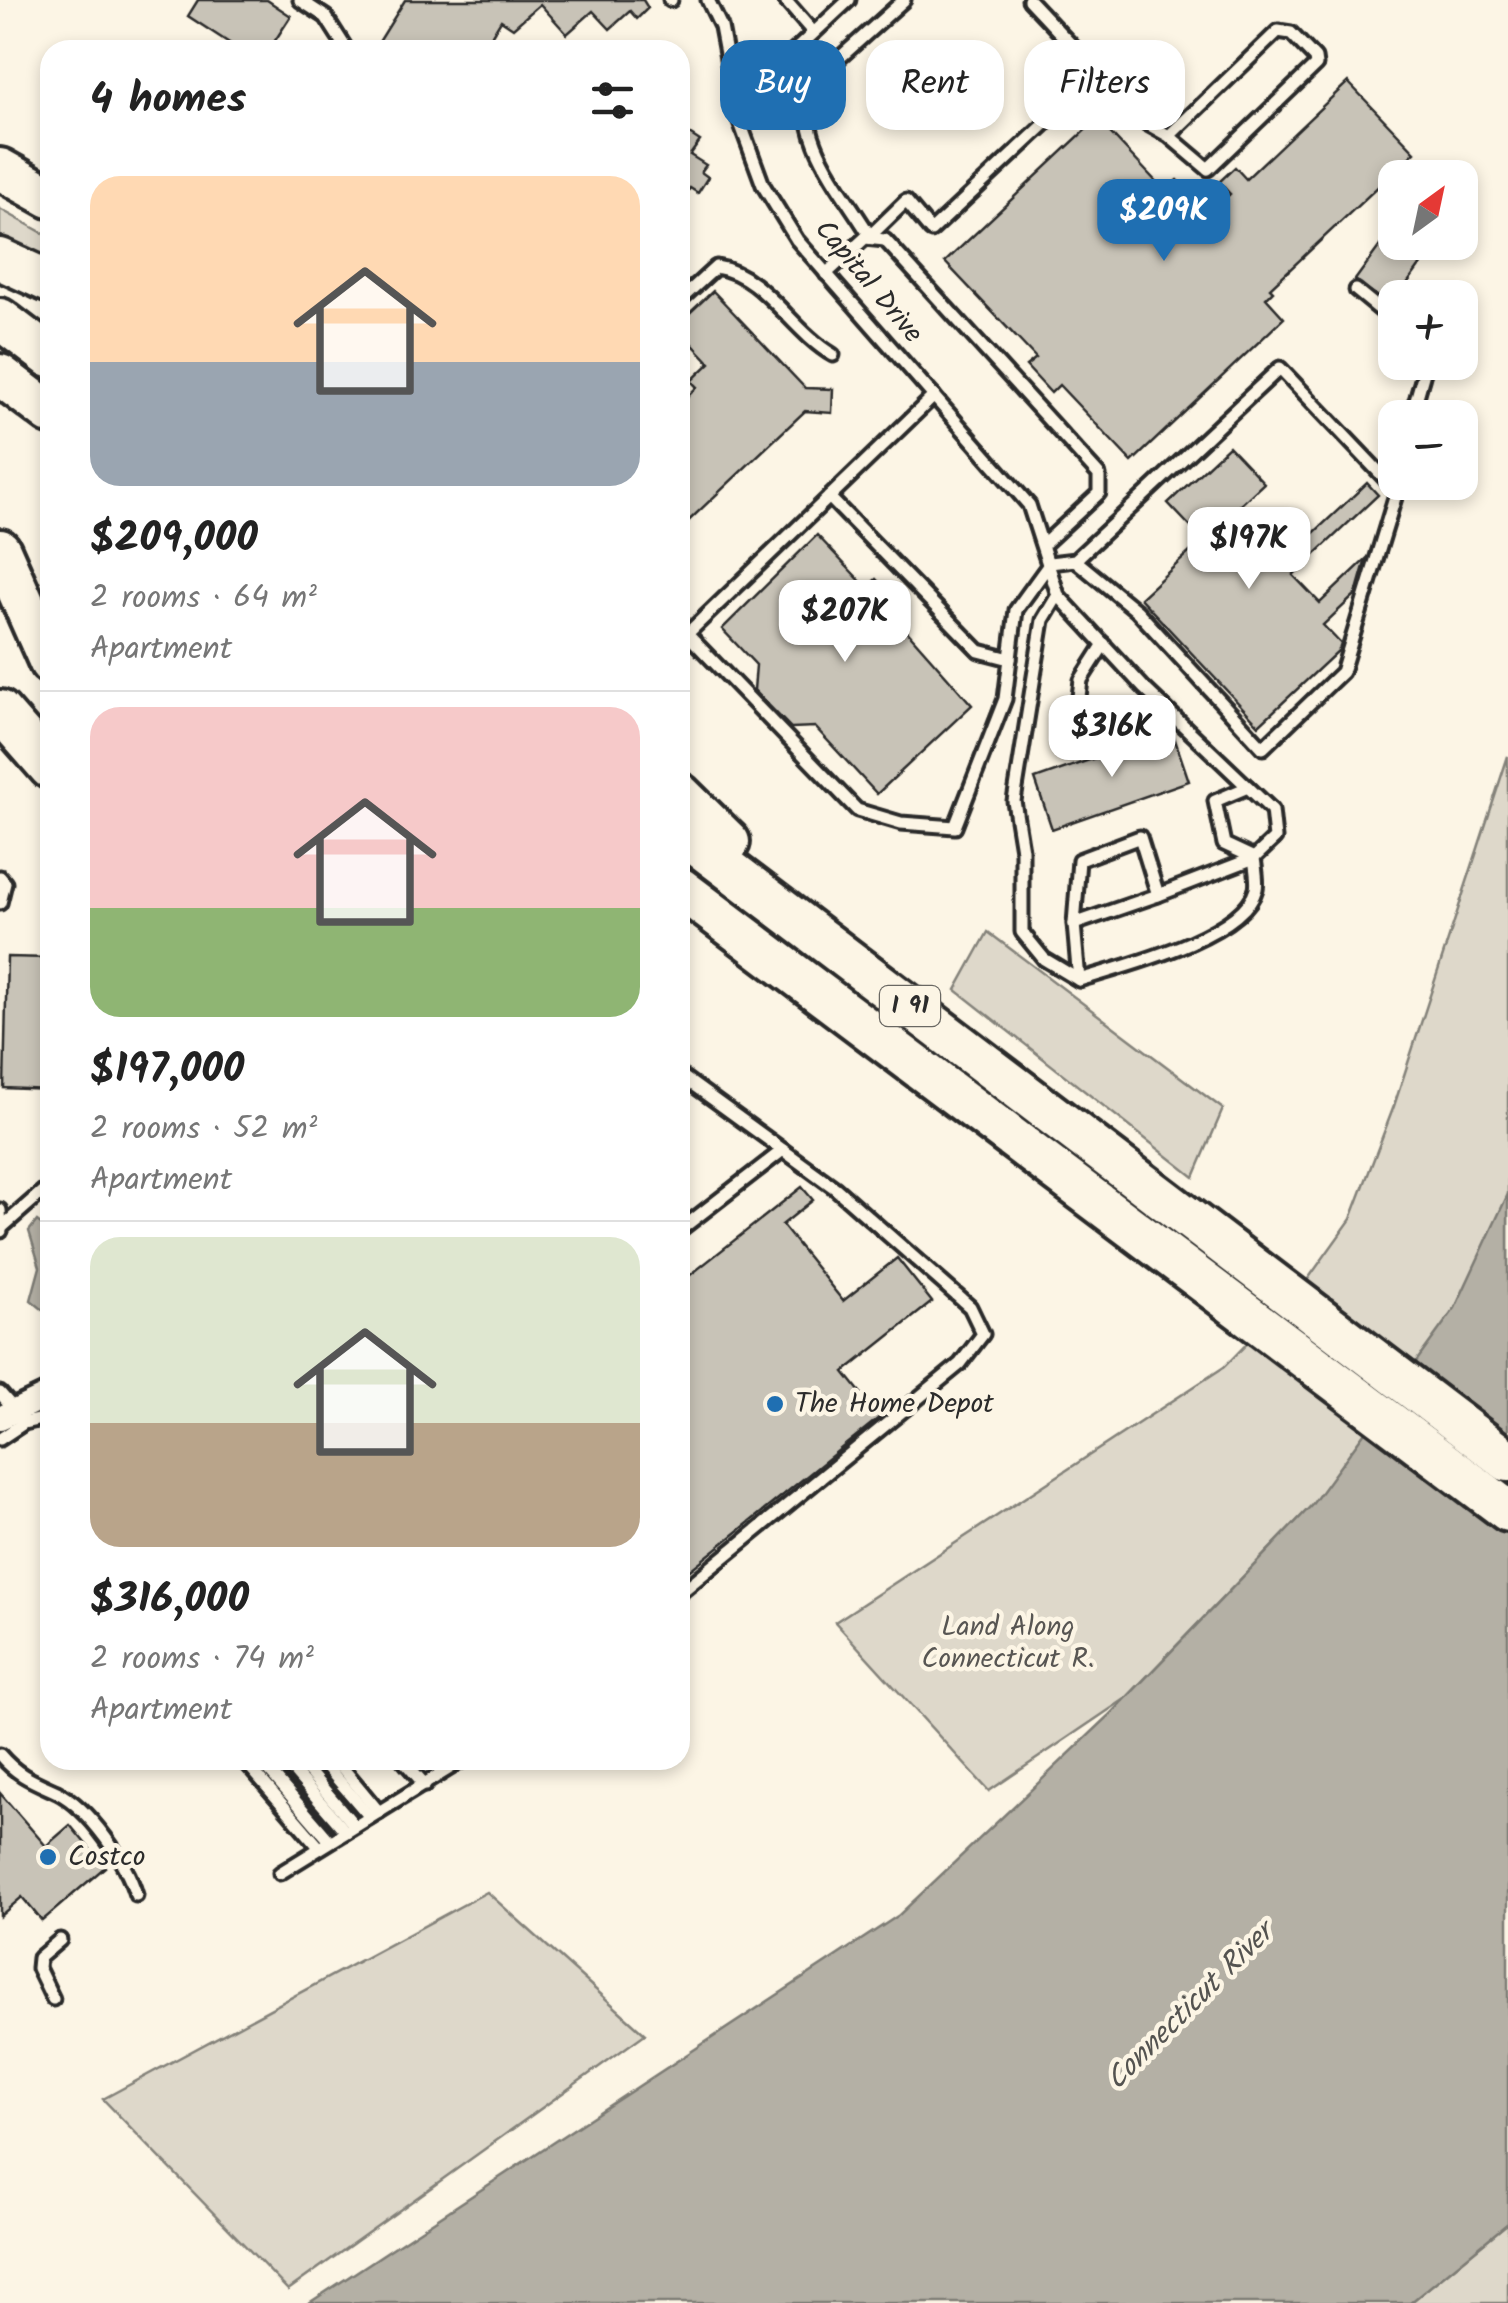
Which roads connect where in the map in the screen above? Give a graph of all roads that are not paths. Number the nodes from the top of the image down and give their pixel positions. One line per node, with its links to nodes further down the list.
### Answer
1 (300, 0): 8 (lane)
2 (708, 0): 9 (lane, Capital Drive)
3 (785, 0): 7 (lane)
4 (848, 0): 7 (lane)
5 (904, 0): 20 (lane)
6 (1029, 0): 11 (lane)
7 (813, 32): 10 (lane)
8 (340, 40)
9 (723, 40)
10 (805, 40)
11 (1067, 40)
12 (746, 130): 22 (lane, Capital Drive)
13 (1040, 130): 20 (lane)
14 (1158, 130): 15 (lane)
15 (1169, 136): 15 (lane)
16 (0, 160): 18 (highway)
17 (0, 169): 19 (highway)
18 (40, 179)
19 (40, 191)
20 (870, 236): 22 (lane); 36 (lane)
21 (0, 259): 23 (highway)
22 (826, 274): 31 (lane, Capital Drive)
23 (40, 277)
24 (1356, 290): 26 (lane)
25 (690, 291): 29 (lane)
26 (1378, 308)
27 (0, 319): 28 (highway)
28 (40, 349)
29 (833, 354)
30 (0, 375): 32 (highway)
31 (934, 396): 34 (lane); 36 (lane, Capital Drive)
32 (40, 405)
33 (1378, 464): 38 (lane)
34 (829, 497): 41 (lane); 45 (lane)
35 (1395, 500): 38 (lane)
36 (1043, 544): 39 (lane, Capital Drive)
37 (0, 550): 43 (highway)
38 (1074, 560): 39 (lane)
39 (1050, 563): 40 (lane, Capital Drive); 45 (lane)
40 (1058, 595): 44 (lane); 62 (lane)
41 (690, 631)
42 (690, 637): 45 (lane)
43 (40, 640)
44 (1104, 644): 47 (lane); 47 (lane)
45 (1010, 658)
46 (0, 699): 49 (highway)
47 (1165, 708): 51 (lane)
48 (0, 711): 50 (highway)
49 (40, 735)
50 (40, 757)
51 (1248, 787): 54 (lane); 54 (lane)
52 (690, 804): 61 (highway)
53 (690, 840): 61 (highway, I 91)
54 (1254, 858): 57 (lane); 62 (lane)
55 (0, 877): 58 (lane)
56 (690, 896): 63 (highway, I 91)
57 (1158, 896): 60 (lane); 60 (lane)
58 (0, 903)
59 (690, 918): 63 (highway)
60 (1074, 924): 62 (lane)
61 (854, 963): 74 (highway, I 91)
62 (1079, 980)
63 (840, 1008): 75 (highway, I 91)
64 (690, 1082): 65 (lane)
65 (783, 1150): 68 (lane); 76 (lane)
66 (40, 1194): 69 (lane)
67 (0, 1210): 69 (lane)
68 (690, 1222)
69 (0, 1232)
70 (40, 1397): 71 (street)
71 (5, 1406)
72 (40, 1420): 73 (lane)
73 (0, 1439)
74 (1508, 1460)
75 (1508, 1511)
76 (690, 1585)
77 (0, 1755): 91 (lane)
78 (254, 1770): 89 (lane)
79 (268, 1770): 89 (lane)
80 (294, 1770): 88 (lane)
81 (306, 1770): 88 (lane)
82 (331, 1770): 87 (lane)
83 (343, 1770): 87 (lane)
84 (411, 1770): 86 (lane)
85 (448, 1770): 86 (lane)
86 (425, 1786): 87 (lane)
87 (375, 1815): 88 (lane)
88 (350, 1829): 89 (lane)
89 (325, 1844): 90 (lane)
90 (280, 1873)
91 (136, 1895)
92 (60, 1940): 93 (lane)
93 (54, 1999)

